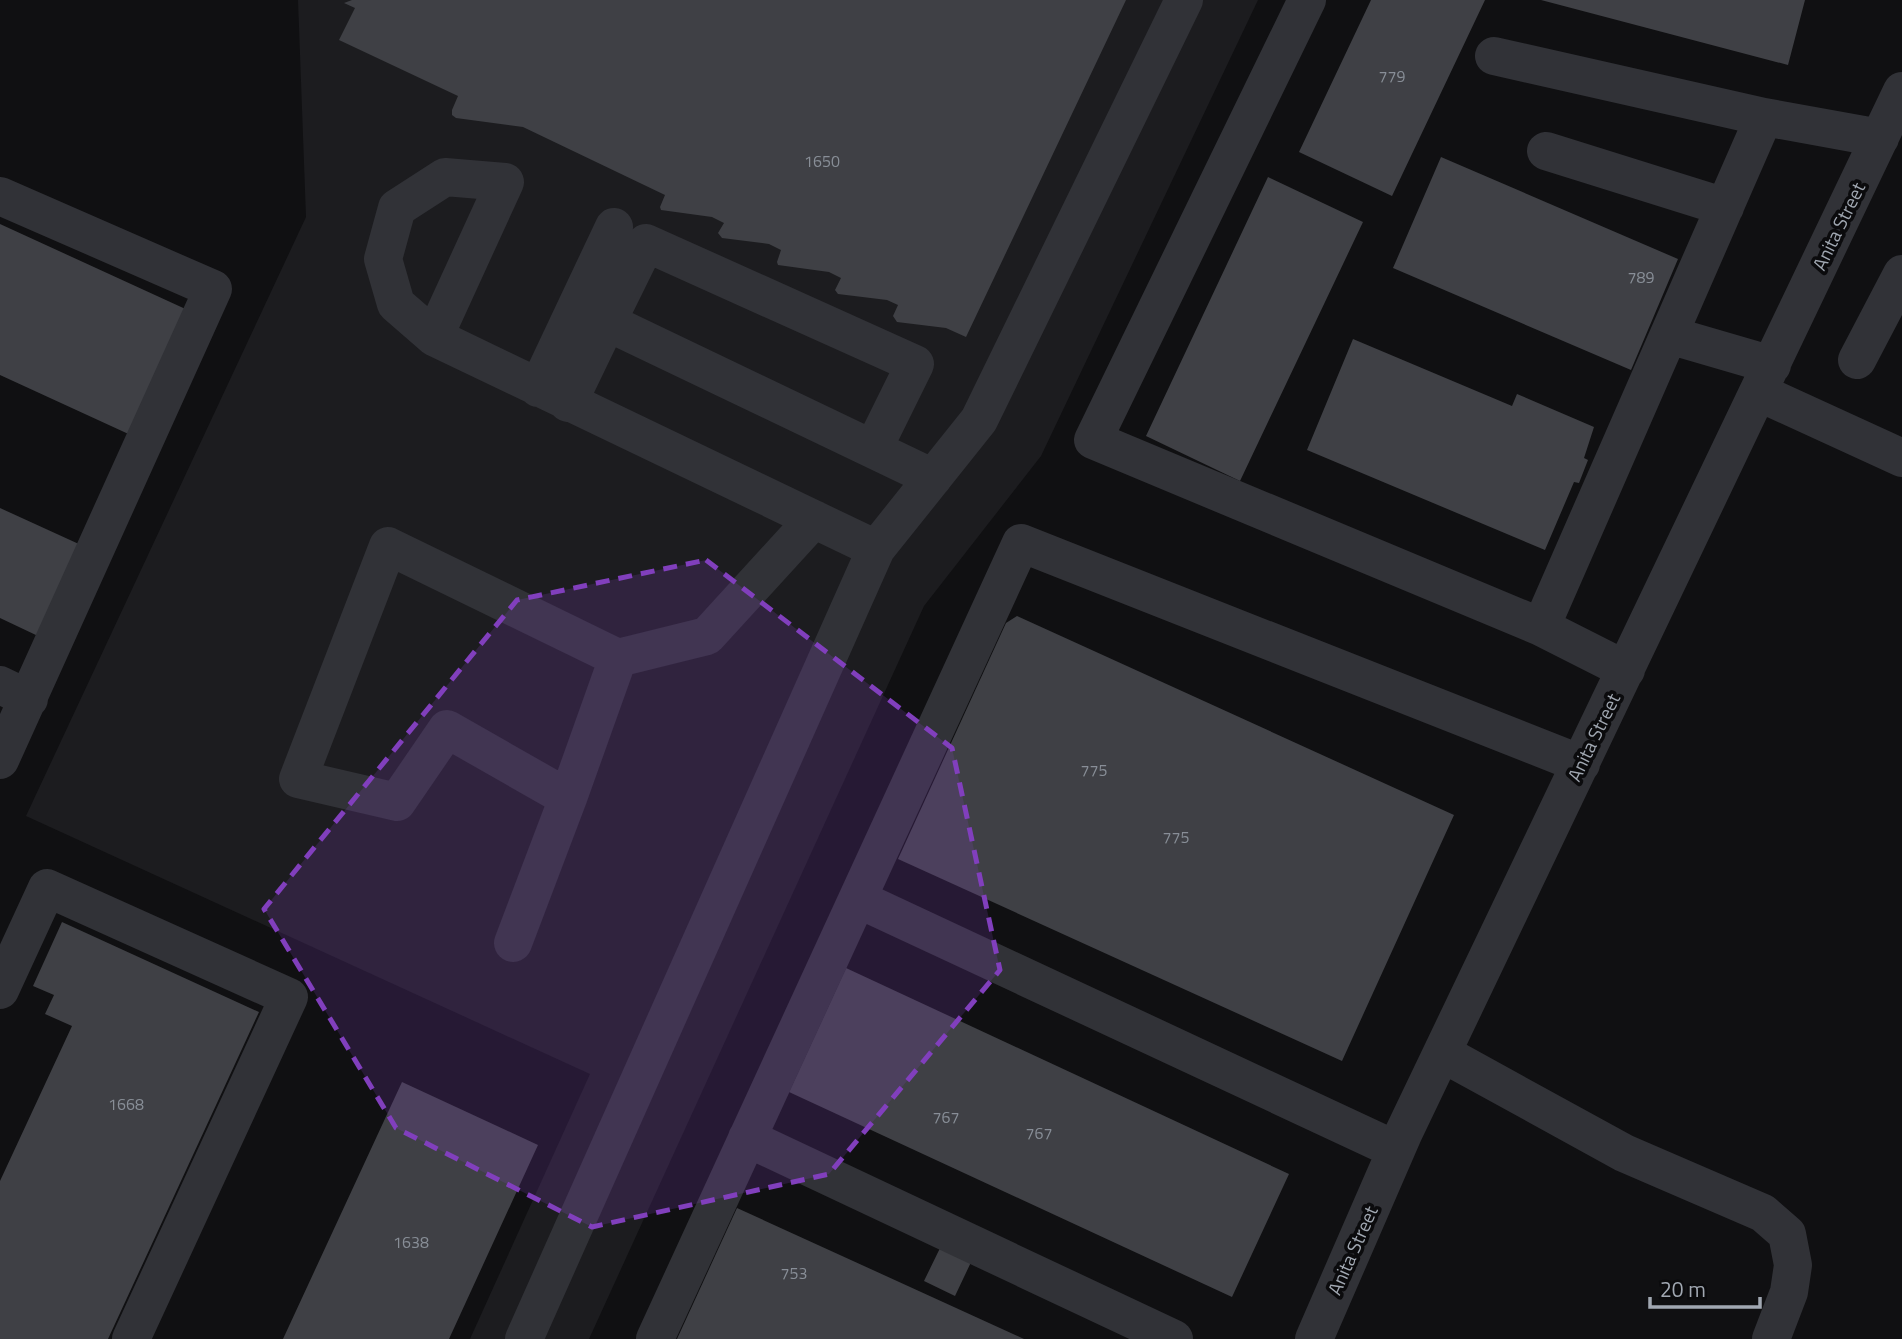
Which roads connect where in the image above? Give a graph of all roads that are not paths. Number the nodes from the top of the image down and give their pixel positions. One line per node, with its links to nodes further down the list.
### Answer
1 (1184, 0): 20 (street)
2 (1307, 0): 23 (street)
3 (1494, 56): 5 (street)
4 (1902, 91): 6 (street, Anita Street)
5 (1764, 117): 6 (street); 9 (street)
6 (1880, 138): 16 (street, Anita Street)
7 (1546, 150): 9 (street)
8 (0, 196): 26 (street)
9 (1725, 207): 13 (street)
10 (614, 227): 17 (street)
11 (1902, 274): 15 (street)
12 (607, 322): 17 (street); 18 (street); 18 (street)
13 (1669, 335): 16 (street); 23 (street)
14 (434, 338): 17 (street)
15 (1857, 360)
16 (1765, 379): 19 (street); 25 (street, Anita Street)
17 (553, 396): 21 (street)
18 (873, 449): 20 (street)
19 (1902, 458)
20 (933, 478): 22 (street)
21 (814, 519): 22 (street); 24 (street)
22 (876, 549): 37 (street)
23 (1541, 628): 25 (street)
24 (618, 658): 29 (street); 29 (street)
25 (1626, 670): 28 (street, Anita Street)
26 (15, 692): 27 (street)
27 (0, 760)
28 (1580, 764): 30 (street); 33 (street, Anita Street)
29 (568, 798): 31 (street)
30 (858, 899): 34 (street); 35 (street)
31 (513, 943)
32 (0, 990): 36 (street)
33 (1441, 1053): 35 (street, Anita Street); 41 (street)
34 (747, 1138): 38 (street); 39 (street)
35 (1396, 1150): 40 (street, Anita Street)
36 (131, 1339)
37 (524, 1339)
38 (655, 1339)
39 (1174, 1339)
40 (1314, 1339)
41 (1771, 1339)

